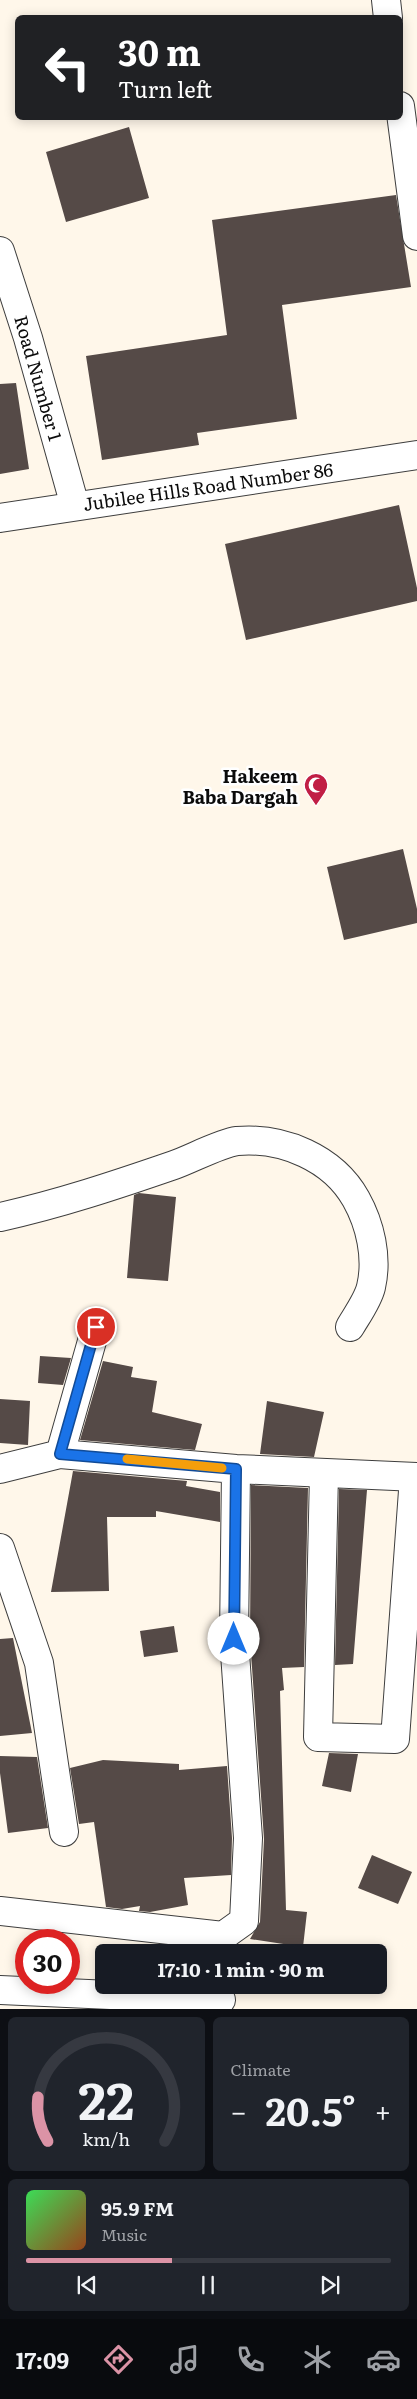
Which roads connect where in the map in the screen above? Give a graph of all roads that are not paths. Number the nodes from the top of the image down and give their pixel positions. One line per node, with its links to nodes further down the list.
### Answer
1 (386, 0): 2 (street)
2 (388, 15)
3 (402, 120): 4 (street)
4 (417, 236)
5 (0, 251): 7 (street, Road Number 1)
6 (417, 455): 7 (street, Jubilee Hills Road Number 86)
7 (74, 506): 8 (street, Jubilee Hills Road Number 86)
8 (0, 518)
9 (0, 1217): 11 (street)
10 (96, 1327): 12 (street)
11 (350, 1327)
12 (60, 1454): 13 (street); 14 (street)
13 (0, 1469)
14 (236, 1469): 15 (street); 20 (street)
15 (324, 1474): 16 (street); 16 (street)
16 (416, 1477)
17 (0, 1548): 18 (street)
18 (64, 1832)
19 (0, 1911): 20 (street)
20 (223, 1944)
21 (0, 1990): 22 (street)
22 (221, 1998)

